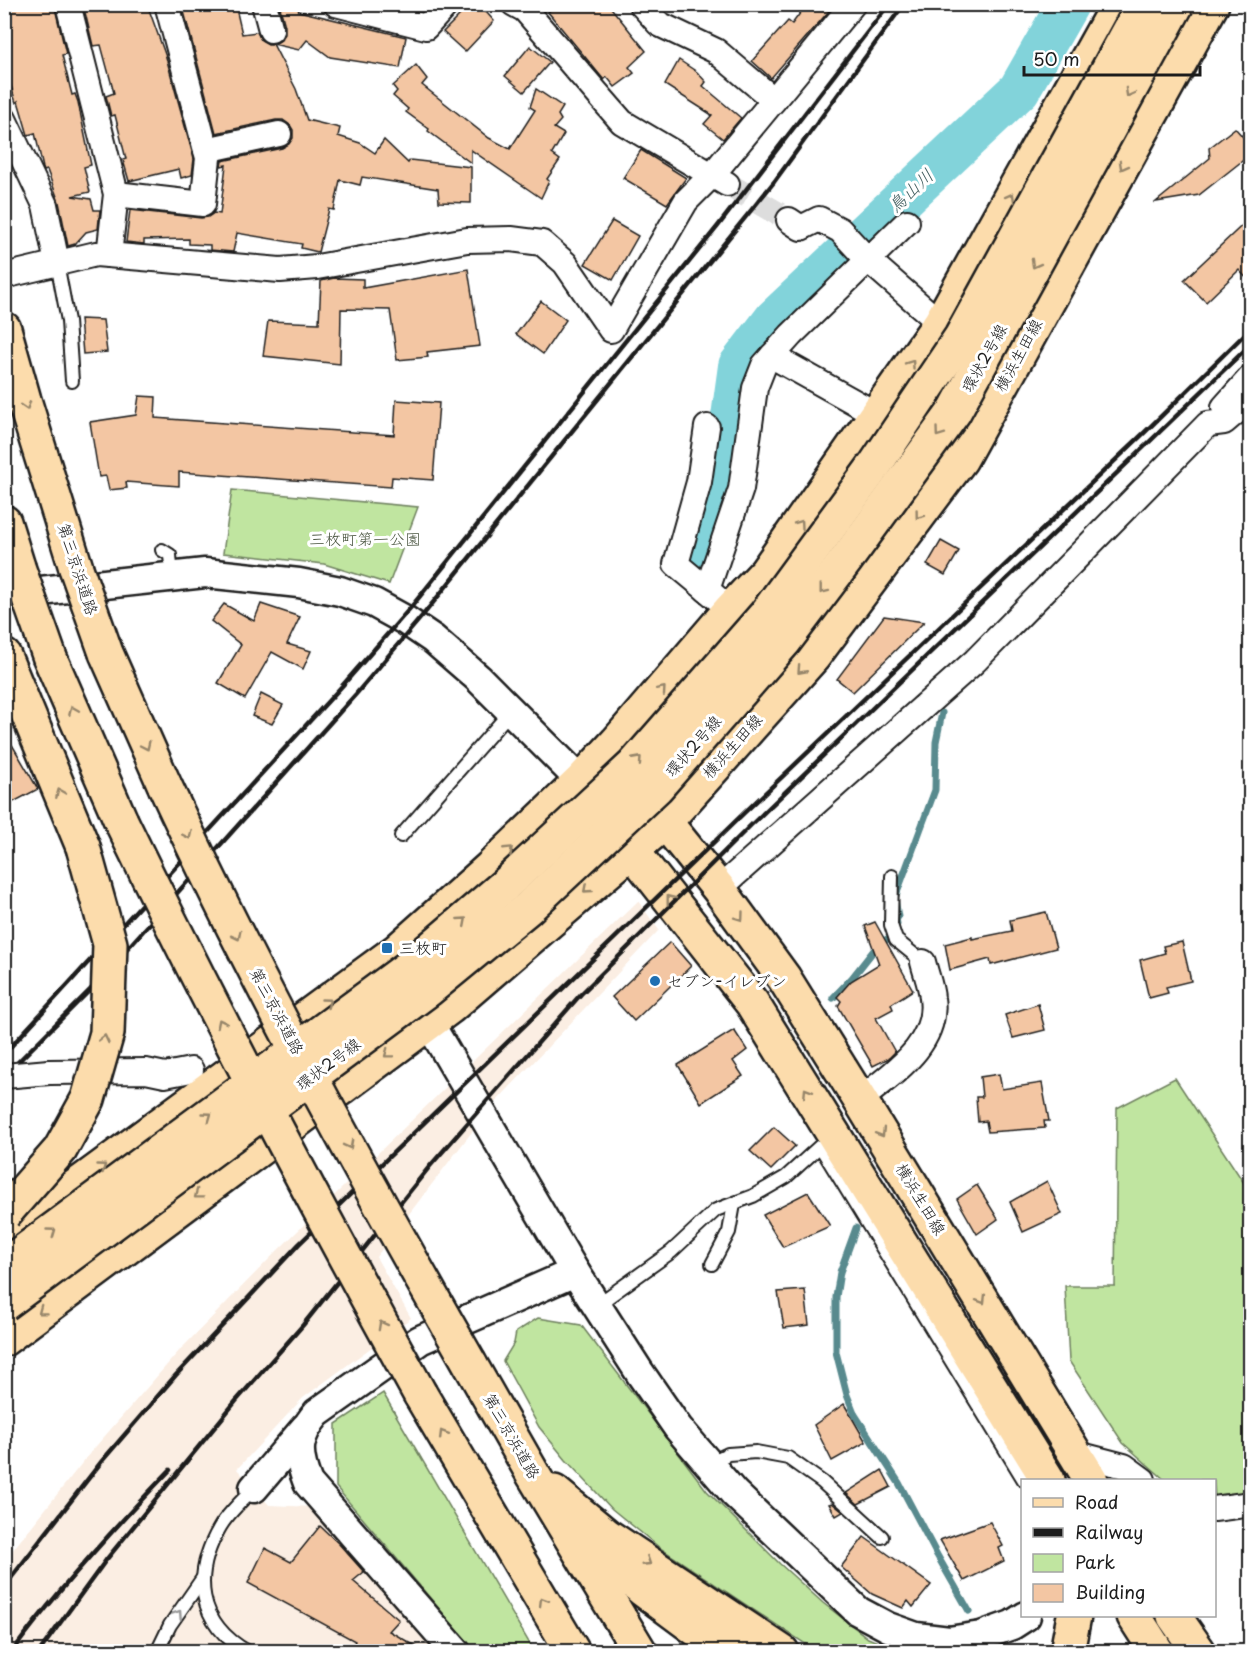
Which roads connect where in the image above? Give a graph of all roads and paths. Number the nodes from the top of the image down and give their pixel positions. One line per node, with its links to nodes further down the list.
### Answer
1 (68, 4): 19 (street)
2 (167, 4): 17 (street)
3 (264, 4): 13 (street)
4 (336, 4): 5 (street)
5 (447, 4)
6 (514, 4): 18 (street)
7 (641, 4): 14 (street)
8 (853, 4): 14 (street)
9 (1118, 4): 26 (main road, one-way to 9)
10 (1143, 4): 57 (main road, 環状2号線, one-way to 10, bridge)
11 (1177, 4): 59 (main road, 環状2号線, one-way to 59, bridge)
12 (1212, 4): 43 (main road, 横浜生田線, one-way to 43)
13 (271, 30)
14 (774, 100): 18 (street)
15 (4, 119): 24 (street)
16 (279, 134): 17 (street)
17 (206, 150): 19 (street)
18 (719, 179): 22 (street)
19 (116, 194): 22 (street)
20 (789, 220): 23 (street)
21 (907, 222): 23 (street)
22 (109, 255): 24 (street)
23 (867, 259): 26 (street); 28 (street)
24 (57, 263): 25 (street); 30 (lane)
25 (4, 276)
26 (940, 323): 32 (main road, one-way to 26)
27 (4, 329): 65 (main road, 第三京浜道路, one-way to 65, bridge)
28 (772, 356): 32 (street); 39 (street)
29 (1251, 378): 33 (street)
30 (72, 381)
31 (1251, 400): 33 (street)
32 (876, 414): 39 (main road, one-way to 32)
33 (1208, 424): 47 (street)
34 (707, 427): 39 (street)
35 (4, 522): 38 (main road)
36 (162, 550): 37 (lane)
37 (172, 577): 38 (street); 41 (street)
38 (11, 581): 83 (main road, one-way to 38, bridge)
39 (719, 600): 42 (main road, one-way to 39)
40 (6, 658): 54 (main road, one-way to 40, bridge)
41 (511, 710): 42 (street); 44 (lane)
42 (581, 781): 43 (street); 45 (main road); 55 (main road, one-way to 42)
43 (664, 822): 45 (main road); 47 (main road, 横浜生田線)
44 (401, 836)
45 (631, 851): 49 (main road, one-way to 49); 67 (main road, one-way to 45)
46 (892, 876): 48 (lane)
47 (719, 889): 52 (main road, 横浜生田線, one-way to 52)
48 (923, 962): 52 (street)
49 (429, 1023): 58 (street); 61 (main road, one-way to 61)
50 (190, 1070): 51 (street, bridge)
51 (4, 1076)
52 (860, 1100): 63 (main road, 横浜生田線, one-way to 63)
53 (734, 1204): 56 (lane); 60 (lane); 66 (lane)
54 (4, 1214)
55 (4, 1239)
56 (711, 1264)
57 (4, 1266)
58 (575, 1272): 60 (street); 62 (street)
59 (4, 1304)
60 (597, 1305): 64 (street)
61 (4, 1339)
62 (305, 1428): 70 (street); 82 (street)
63 (1074, 1453): 68 (main road, 横浜生田線); 69 (street)
64 (708, 1463): 73 (lane); 79 (street)
65 (534, 1476): 84 (main road, 第三京浜道路); 85 (main road); 86 (main road, one-way to 86)
66 (1023, 1479)
67 (1047, 1479)
68 (1090, 1479)
69 (1142, 1479)
70 (254, 1488): 74 (lane)
71 (1251, 1506): 72 (street)
72 (1216, 1509)
73 (882, 1537)
74 (202, 1579): 80 (lane, one-way to 74); 81 (lane)
75 (1024, 1617): 79 (street)
76 (1074, 1617): 87 (main road)
77 (1135, 1617): 88 (main road)
78 (1175, 1617): 89 (main road)
79 (968, 1645)
80 (157, 1652)
81 (248, 1652)
82 (456, 1652)
83 (573, 1652)
84 (640, 1652)
85 (727, 1652)
86 (782, 1652)
87 (1067, 1652)
88 (1157, 1652)
89 (1199, 1652)

